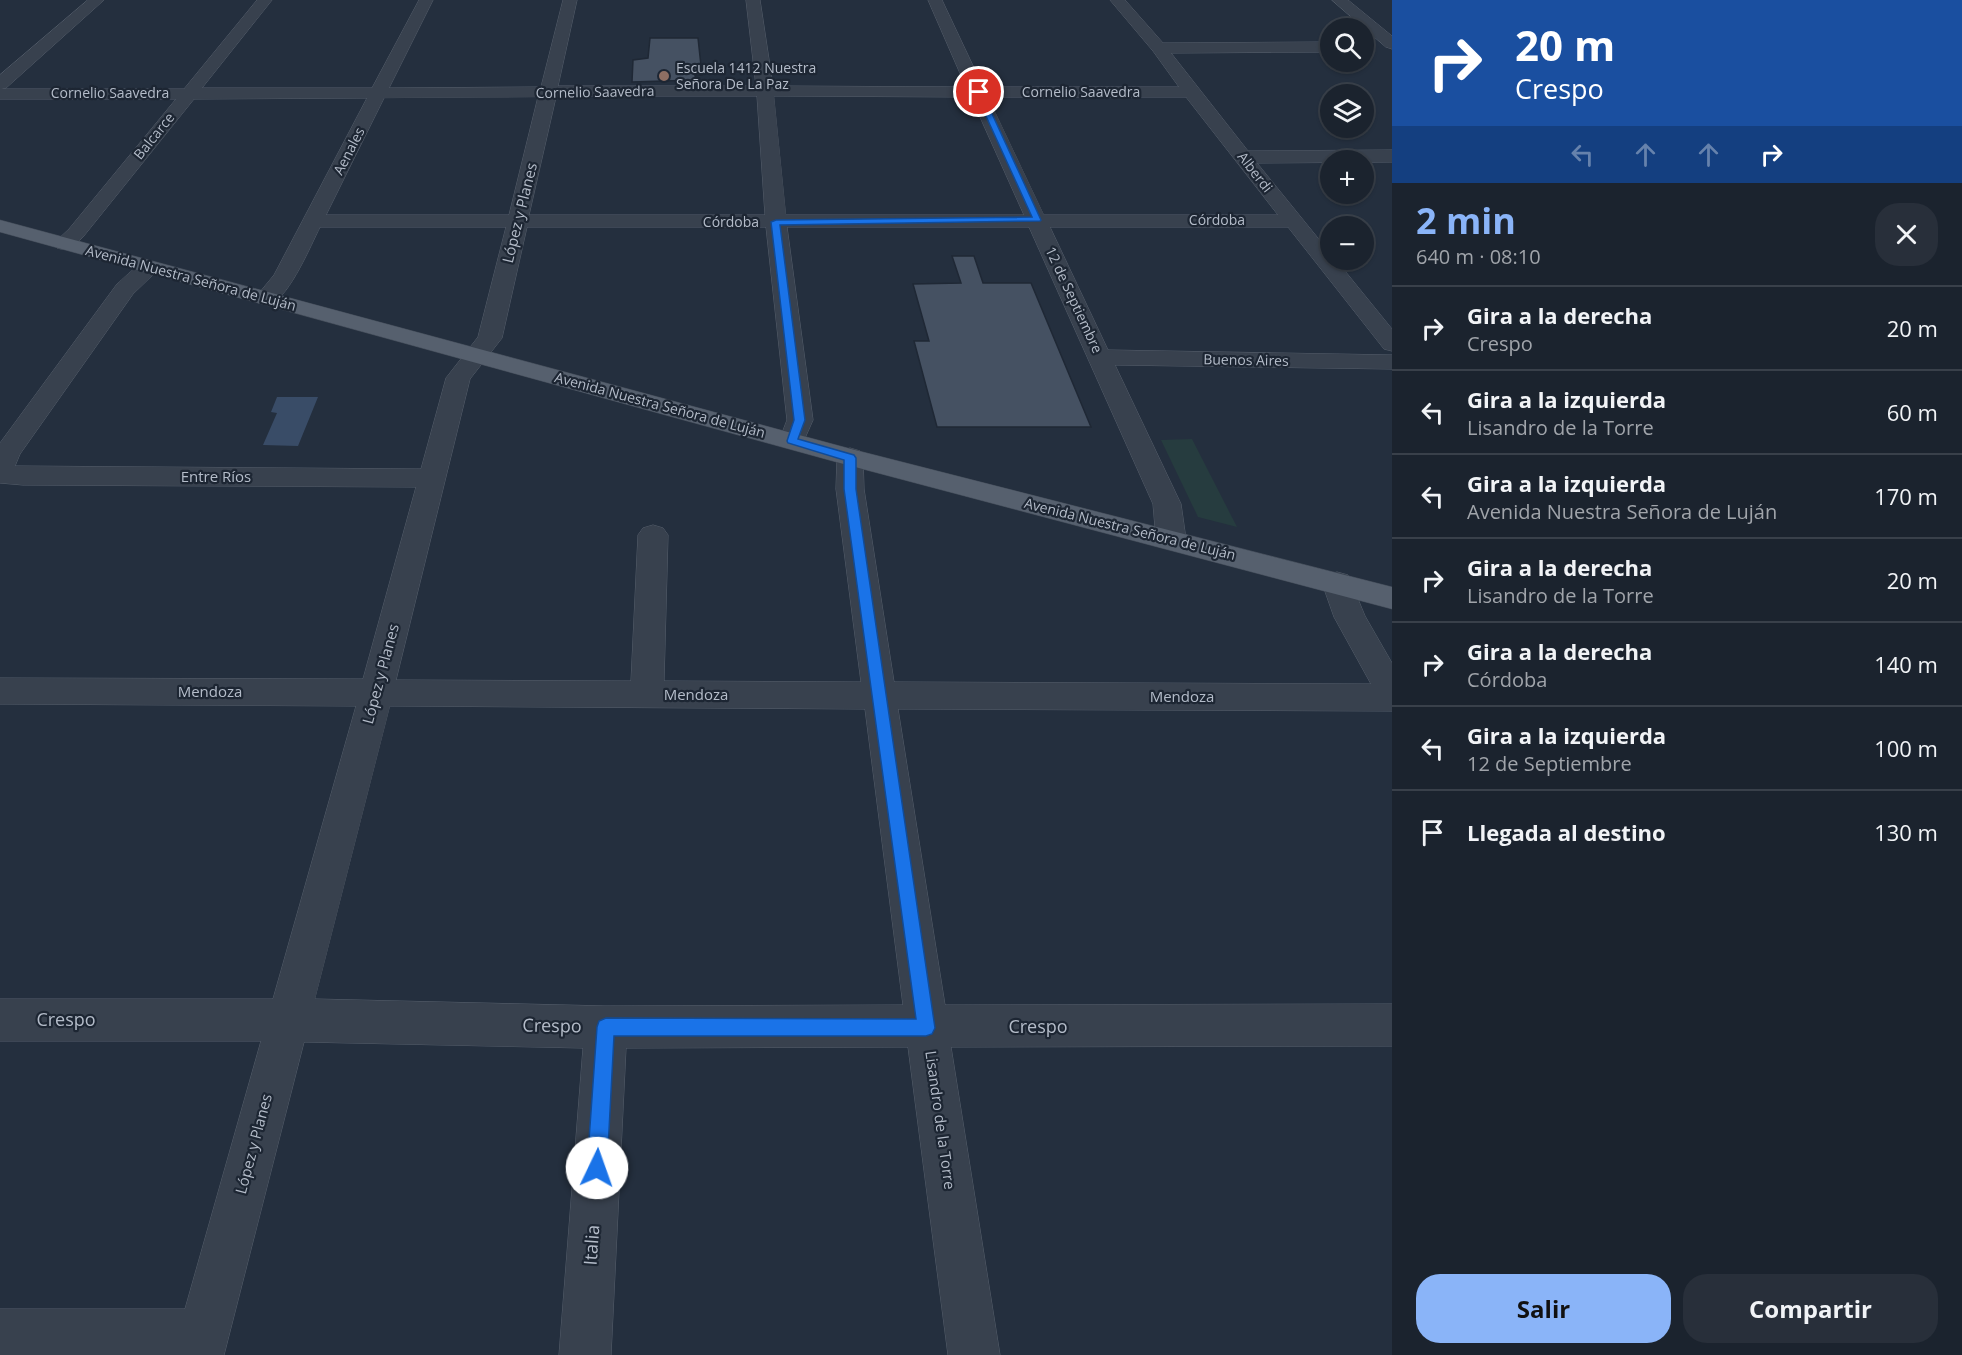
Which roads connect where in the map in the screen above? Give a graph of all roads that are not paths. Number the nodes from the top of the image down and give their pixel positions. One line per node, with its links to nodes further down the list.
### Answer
1 (97, 0): 13 (street)
2 (265, 0): 19 (street, Balcarce)
3 (426, 0): 14 (street, Aenales)
4 (570, 0): 15 (street, López y Planes)
5 (753, 0): 16 (street)
6 (935, 0): 17 (street, 12 de Septiembre)
7 (1117, 0): 12 (street, Alberdi)
8 (1339, 0): 9 (street)
9 (1392, 45): 11 (street)
10 (1320, 47): 12 (street)
11 (1374, 47)
12 (1159, 48): 18 (street, Alberdi)
13 (0, 84)
14 (379, 92): 15 (street, Cornelio Saavedra); 19 (street, Cornelio Saavedra); 24 (street, Aenales)
15 (549, 92): 16 (street, Cornelio Saavedra); 27 (street, López y Planes)
16 (765, 92): 17 (street, Cornelio Saavedra); 26 (street)
17 (979, 92): 18 (street, Cornelio Saavedra); 23 (street, 12 de Septiembre)
18 (1191, 92): 22 (street, Alberdi)
19 (189, 93): 20 (street, Cornelio Saavedra); 29 (street, Balcarce)
20 (0, 94)
21 (1392, 156): 22 (street)
22 (1244, 157): 25 (street, Alberdi)
23 (1037, 220): 25 (street, Córdoba); 26 (street, Córdoba); 34 (street, 12 de Septiembre)
24 (313, 221): 27 (street, Córdoba); 31 (street, Aenales)
25 (1293, 221): 32 (street, Alberdi)
26 (776, 222): 27 (street, Córdoba); 36 (street)
27 (518, 223): 33 (street, López y Planes)
28 (0, 226): 29 (main road, Avenida Nuestra Señora de Luján)
29 (64, 244): 30 (main road, Avenida Nuestra Señora de Luján)
30 (149, 267): 31 (main road, Avenida Nuestra Señora de Luján); 38 (street)
31 (266, 298): 33 (main road, Avenida Nuestra Señora de Luján)
32 (1392, 344)
33 (475, 355): 36 (main road, Avenida Nuestra Señora de Luján); 39 (street, López y Planes)
34 (1101, 357): 35 (street, Buenos Aires); 41 (street, 12 de Septiembre)
35 (1392, 362)
36 (792, 441): 37 (main road, Avenida Nuestra Señora de Luján)
37 (850, 458): 41 (main road, Avenida Nuestra Señora de Luján); 48 (street, Lisandro de la Torre)
38 (0, 472): 39 (street, Entre Ríos)
39 (432, 478): 45 (street, López y Planes)
40 (653, 535): 47 (street)
41 (1172, 539): 42 (main road, Avenida Nuestra Señora de Luján)
42 (1337, 583): 43 (main road, Avenida Nuestra Señora de Luján); 46 (street)
43 (1392, 598)
44 (0, 691): 45 (street, Mendoza)
45 (376, 693): 47 (street, Mendoza); 51 (street, López y Planes)
46 (1392, 693)
47 (647, 695): 48 (street, Mendoza)
48 (880, 696): 49 (street, Mendoza); 54 (street, Lisandro de la Torre)
49 (1392, 698)
50 (0, 1020): 51 (street, Crespo)
51 (287, 1020): 53 (street, Crespo); 56 (street, López y Planes)
52 (1392, 1025): 54 (street, Crespo)
53 (606, 1027): 54 (street, Crespo); 57 (street, Italia)
54 (926, 1028): 58 (street, Lisandro de la Torre)
55 (0, 1334): 56 (street)
56 (200, 1345)
57 (585, 1355)
58 (974, 1355)

